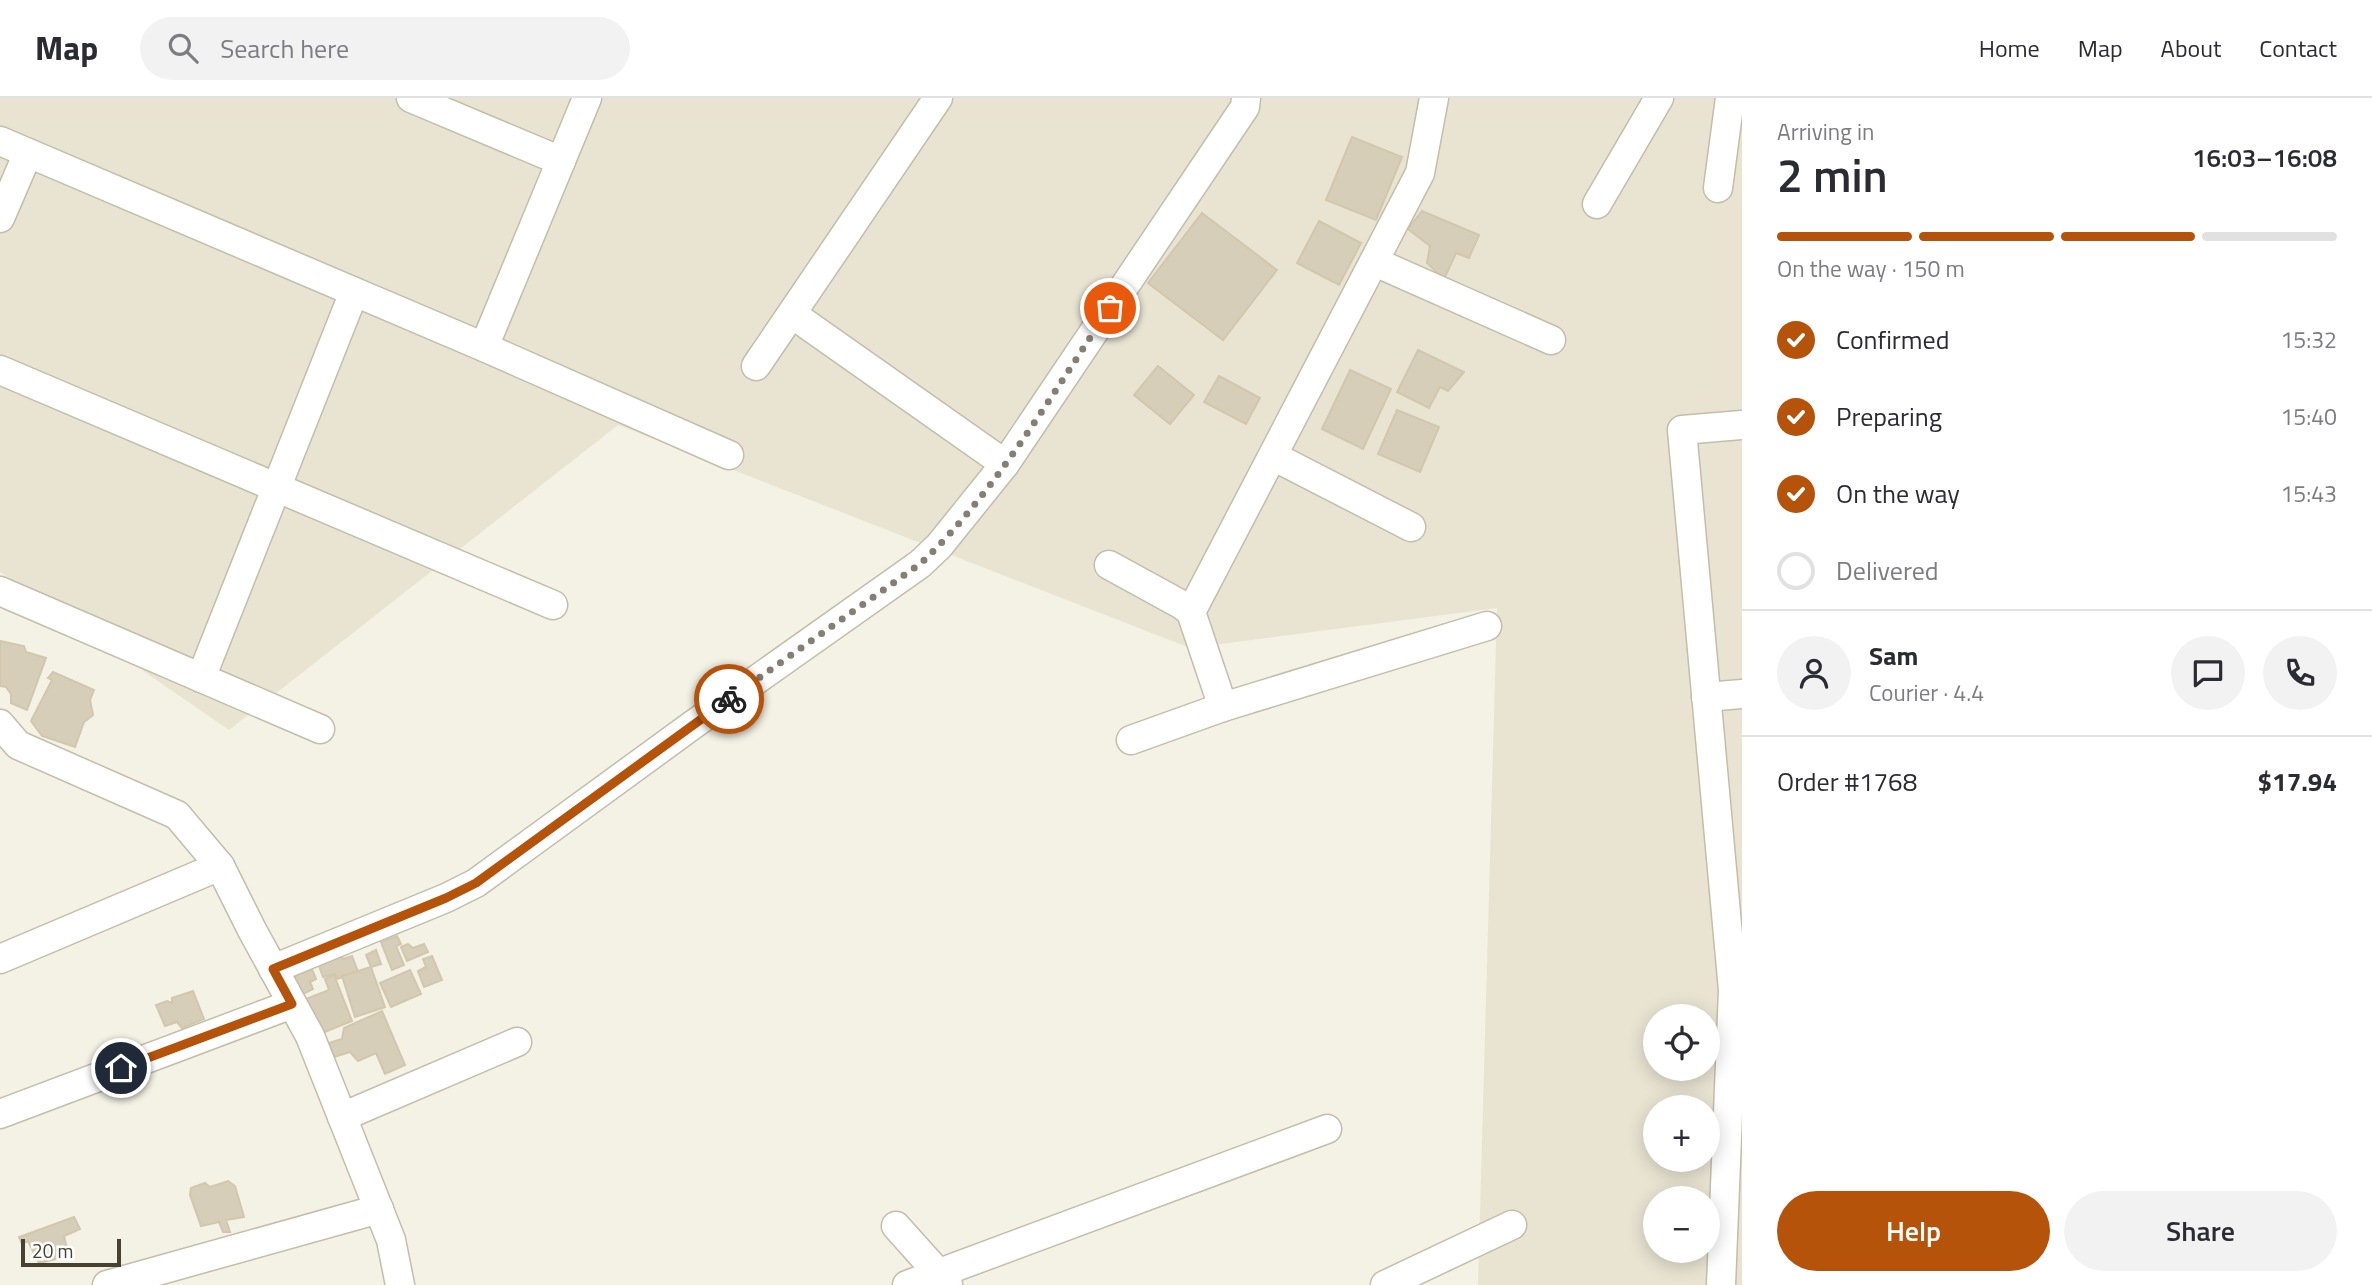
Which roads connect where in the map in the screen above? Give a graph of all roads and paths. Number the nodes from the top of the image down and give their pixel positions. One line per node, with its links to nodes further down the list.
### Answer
1 (411, 98): 10 (street)
2 (587, 98): 10 (street)
3 (939, 98): 16 (street)
4 (1245, 98): 24 (street)
5 (1434, 98): 14 (street)
6 (1658, 98): 12 (street)
7 (1730, 98): 11 (street)
8 (0, 141): 9 (street)
9 (28, 153): 13 (street); 15 (street)
10 (561, 161): 18 (street)
11 (1718, 188)
12 (1597, 204)
13 (0, 218)
14 (1375, 262): 17 (street); 23 (street)
15 (355, 292): 18 (street); 25 (street)
16 (792, 314): 19 (street); 24 (street)
17 (1551, 341)
18 (484, 347): 22 (street)
19 (756, 366)
20 (0, 370): 25 (street)
21 (1742, 425): 34 (street)
22 (729, 455)
23 (1273, 456): 26 (street); 30 (street)
24 (1005, 464): 41 (street)
25 (276, 488): 29 (street); 32 (street)
26 (1411, 527)
27 (1109, 565): 30 (street)
28 (0, 591): 32 (street)
29 (553, 605)
30 (1191, 612): 35 (street)
31 (1487, 626): 35 (street)
32 (201, 678): 36 (street)
33 (1742, 694): 34 (street)
34 (1706, 697): 55 (street)
35 (1223, 707): 37 (street)
36 (320, 729)
37 (1131, 740)
38 (6, 742): 39 (street)
39 (220, 866): 40 (street); 41 (street)
40 (0, 959)
41 (273, 969): 42 (street)
42 (292, 1004): 44 (street); 45 (street)
43 (517, 1041): 45 (street)
44 (0, 1114)
45 (342, 1117): 47 (street)
46 (1327, 1129): 50 (street)
47 (379, 1209): 51 (street); 52 (street)
48 (1512, 1225): 54 (street)
49 (896, 1226): 50 (street)
50 (944, 1279): 53 (street)
51 (107, 1285)
52 (400, 1285)
53 (907, 1285)
54 (1385, 1285)
55 (1721, 1285)

